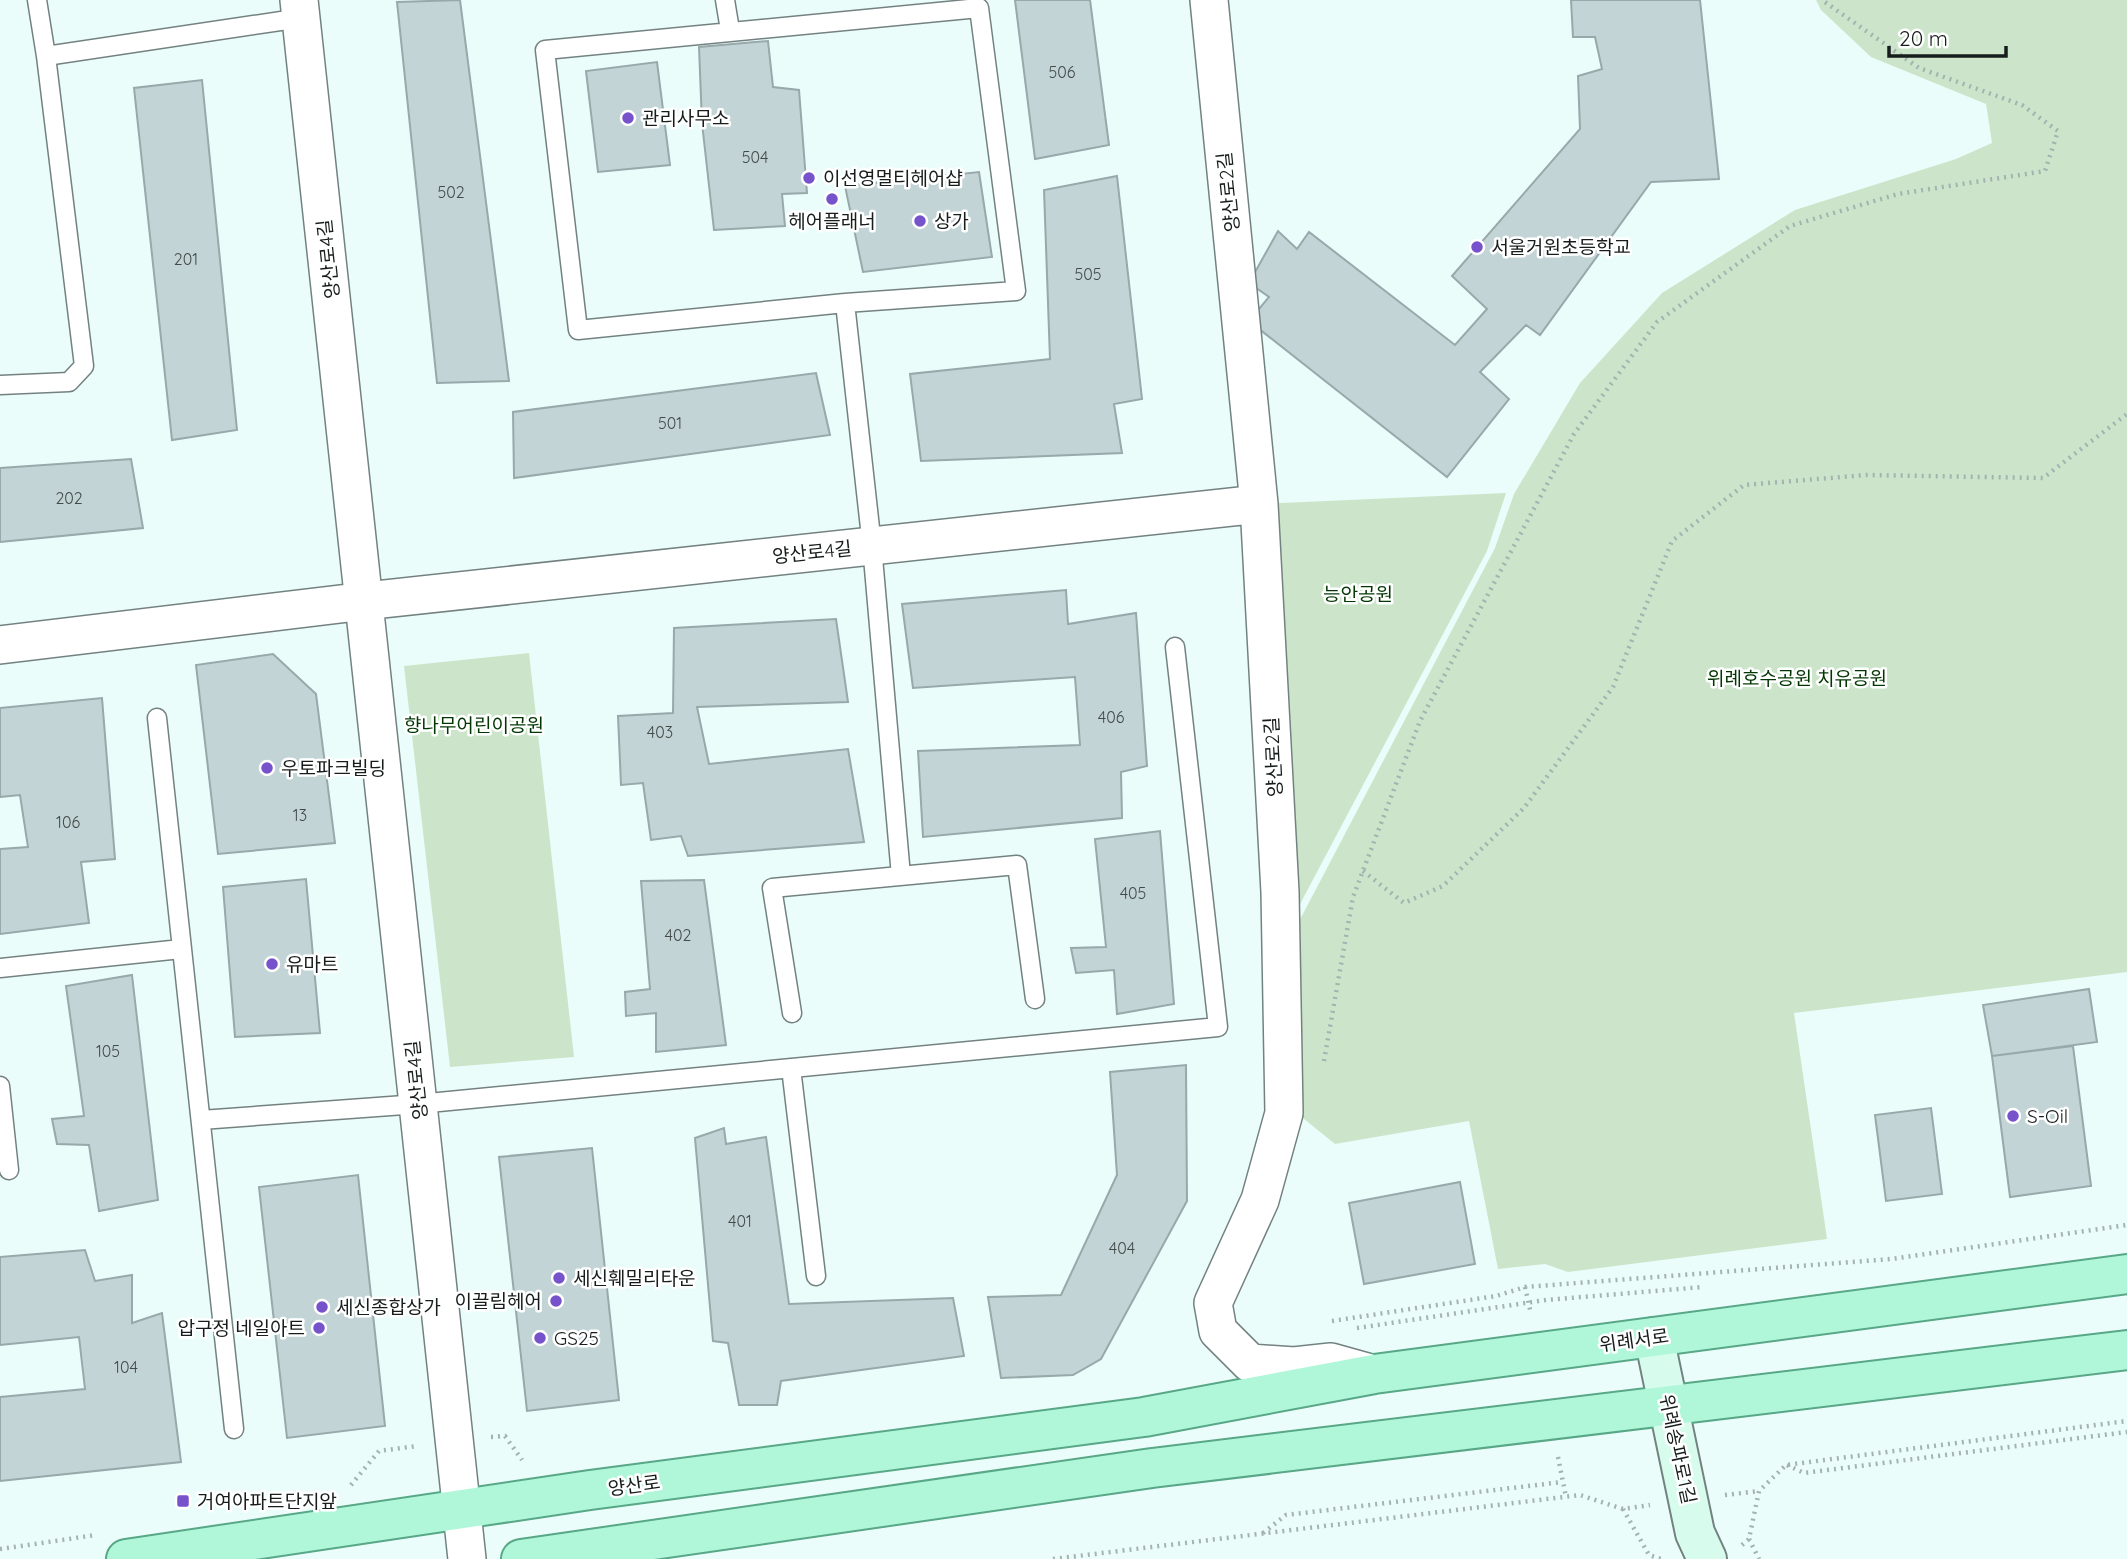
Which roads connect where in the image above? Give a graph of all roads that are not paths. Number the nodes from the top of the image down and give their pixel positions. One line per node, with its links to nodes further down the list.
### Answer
1 (37, 0): 6 (lane)
2 (725, 0): 5 (lane)
3 (1209, 0): 9 (street, 양산로2길)
4 (300, 9): 6 (lane); 11 (street, 양산로4길)
5 (730, 30): 7 (lane); 7 (lane)
6 (46, 56): 8 (lane)
7 (845, 303): 10 (lane)
8 (0, 385)
9 (1259, 504): 10 (street, 양산로4길); 29 (street, 양산로2길)
10 (872, 546): 11 (street, 양산로4길); 15 (lane)
11 (365, 601): 12 (street, 양산로4길); 22 (street, 양산로4길)
12 (0, 645)
13 (1175, 647): 20 (lane)
14 (157, 718): 16 (lane)
15 (901, 876): 18 (lane); 19 (lane)
16 (181, 948): 17 (lane); 23 (lane)
17 (0, 968)
18 (1035, 999)
19 (792, 1013)
20 (791, 1068): 22 (lane); 26 (lane)
21 (0, 1086): 24 (lane)
22 (418, 1104): 23 (lane); 33 (street, 양산로4길)
23 (201, 1120): 32 (lane)
24 (9, 1170)
25 (2127, 1274): 27 (main road, 위례서로)
26 (816, 1276)
27 (1654, 1337): 29 (main road, 위례서로); 30 (street, 위례송파로1길)
28 (2127, 1350): 30 (main road)
29 (1374, 1374): 31 (main road, 위례서로)
30 (1669, 1405): 36 (main road); 37 (street, 위례송파로1길)
31 (1144, 1417): 33 (main road, 양산로)
32 (234, 1429)
33 (461, 1509): 34 (main road, 양산로); 35 (street, 양산로4길)
34 (125, 1559)
35 (467, 1559)
36 (521, 1559)
37 (1707, 1559)

